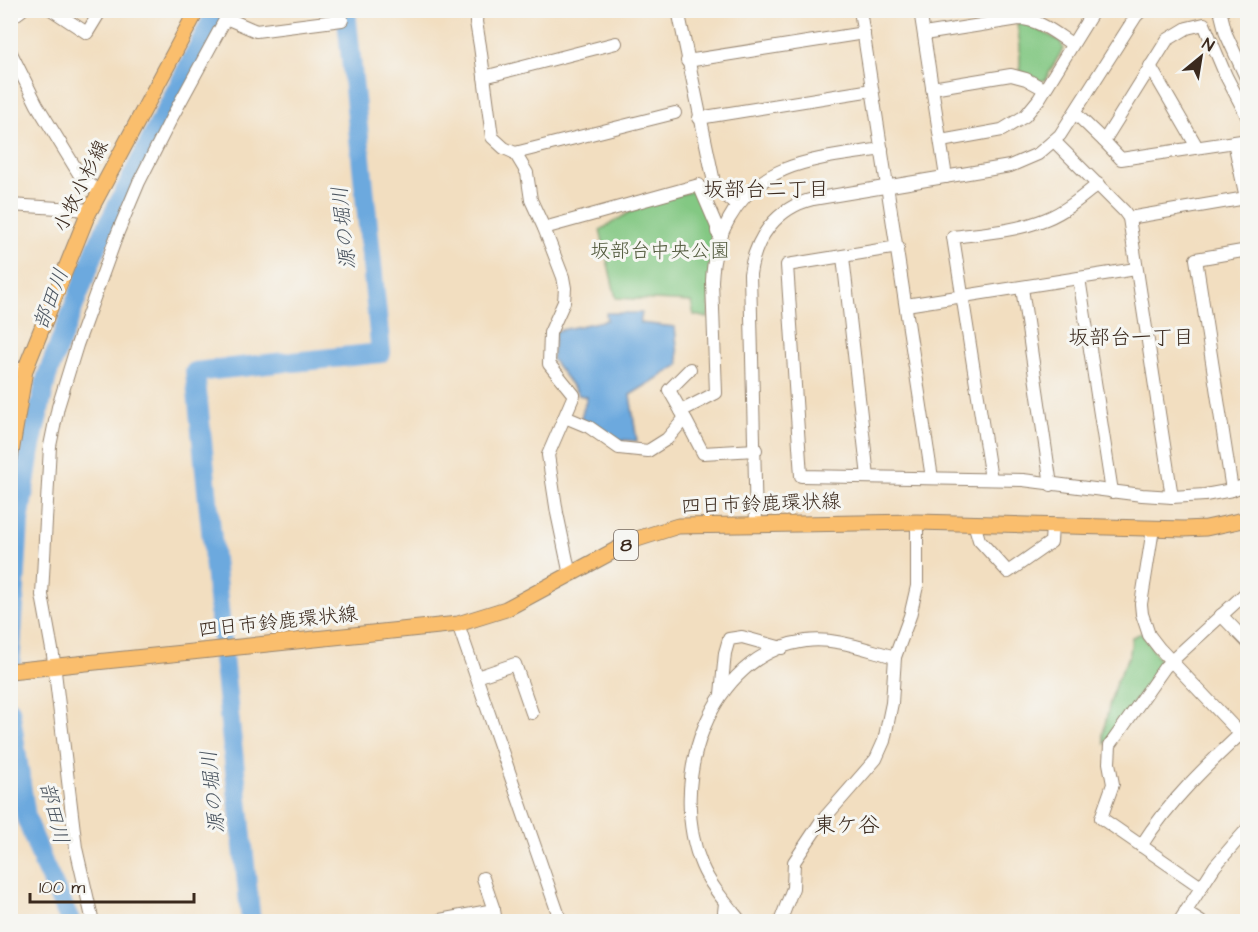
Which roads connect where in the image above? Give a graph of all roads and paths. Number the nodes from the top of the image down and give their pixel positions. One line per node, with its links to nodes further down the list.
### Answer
1 (22, 10): 13 (street)
2 (52, 10): 3 (street)
3 (101, 10)
4 (197, 10): 41 (main road, 小牧小杉線)
5 (341, 10): 85 (street)
6 (477, 10): 21 (street)
7 (678, 10): 19 (street)
8 (860, 10): 14 (street)
9 (920, 10): 15 (street)
10 (1094, 10): 17 (street)
11 (1220, 10): 22 (street)
12 (1135, 12): 27 (street)
13 (10, 19)
14 (864, 33): 19 (street); 24 (street)
15 (924, 34): 17 (street); 23 (street)
16 (616, 43): 21 (street)
17 (1072, 44): 25 (street)
18 (10, 51): 41 (street)
19 (687, 61): 28 (street)
20 (1150, 66): 29 (street); 33 (street); 35 (street)
21 (484, 77): 37 (street)
22 (1248, 82)
23 (932, 88): 25 (street); 31 (street)
24 (872, 90): 28 (street); 36 (street)
25 (1044, 90): 31 (street)
26 (675, 113): 37 (street)
27 (1075, 113): 32 (street); 33 (street)
28 (699, 118): 44 (street)
29 (1248, 118)
30 (1248, 140): 34 (street)
31 (941, 141): 38 (street)
32 (1054, 141): 38 (street); 39 (street)
33 (1104, 141): 35 (street)
34 (1234, 142): 35 (street); 42 (street)
35 (1197, 147)
36 (882, 149): 40 (street); 44 (street)
37 (515, 153): 47 (street)
38 (946, 177): 40 (street)
39 (1098, 184): 46 (street); 55 (street)
40 (888, 186): 49 (street); 61 (street)
41 (99, 192): 45 (main road, 小牧小杉線)
42 (1247, 202): 46 (street)
43 (10, 205): 45 (street)
44 (737, 205): 48 (street)
45 (90, 210): 57 (main road, 小牧小杉線)
46 (1129, 218): 52 (street)
47 (544, 228): 48 (street); 60 (street)
48 (722, 235): 59 (street)
49 (898, 247): 51 (street); 56 (street)
50 (1248, 250): 68 (street)
51 (843, 257): 63 (street); 63 (street)
52 (1136, 269): 53 (street); 70 (street)
53 (1079, 278): 54 (street); 69 (street)
54 (1022, 288): 55 (street); 67 (street)
55 (962, 296): 56 (street); 65 (street)
56 (906, 305): 64 (street)
57 (18, 369): 62 (main road, 小牧小杉線)
58 (690, 369): 59 (street)
59 (683, 414): 60 (street); 61 (street)
60 (565, 417): 77 (street)
61 (756, 450): 74 (street)
62 (10, 459)
63 (868, 477): 64 (street)
64 (932, 478): 65 (street)
65 (991, 479): 67 (street)
66 (1248, 484): 68 (street)
67 (1051, 485): 69 (street)
68 (1232, 490): 70 (street)
69 (1112, 492): 70 (street)
70 (1172, 497)
71 (1248, 519): 76 (main road, 四日市鈴鹿環状線 / 8)
72 (917, 522): 73 (main road, 四日市鈴鹿環状線 / 8); 74 (main road, 四日市鈴鹿環状線 / 8); 83 (street)
73 (974, 523): 75 (main road, 四日市鈴鹿環状線 / 8); 75 (street)
74 (756, 524): 77 (main road, 四日市鈴鹿環状線 / 8)
75 (1052, 526): 76 (main road, 四日市鈴鹿環状線 / 8)
76 (1153, 529): 84 (street)
77 (570, 575): 80 (main road, 四日市鈴鹿環状線 / 8)
78 (1248, 591): 79 (street)
79 (1221, 615): 81 (street); 84 (street)
80 (458, 624): 85 (main road, 四日市鈴鹿環状線 / 8); 87 (street)
81 (1248, 643)
82 (782, 648): 83 (street); 88 (street); 88 (street)
83 (896, 657): 103 (street)
84 (1170, 661): 90 (street); 92 (street)
85 (55, 667): 86 (main road, 四日市鈴鹿環状線 / 8); 98 (street)
86 (15, 671)
87 (477, 677): 89 (street); 100 (street)
88 (720, 698): 95 (street)
89 (532, 713)
90 (1245, 734): 92 (street)
91 (1248, 828): 94 (street)
92 (1141, 846): 94 (street)
93 (483, 878): 96 (street)
94 (1201, 887): 97 (street)
95 (725, 903): 101 (street); 102 (street)
96 (495, 916): 99 (street)
97 (1182, 917): 104 (street)
98 (93, 921)
99 (439, 921)
100 (561, 921)
101 (723, 921)
102 (741, 921)
103 (780, 921)
104 (1201, 921)

